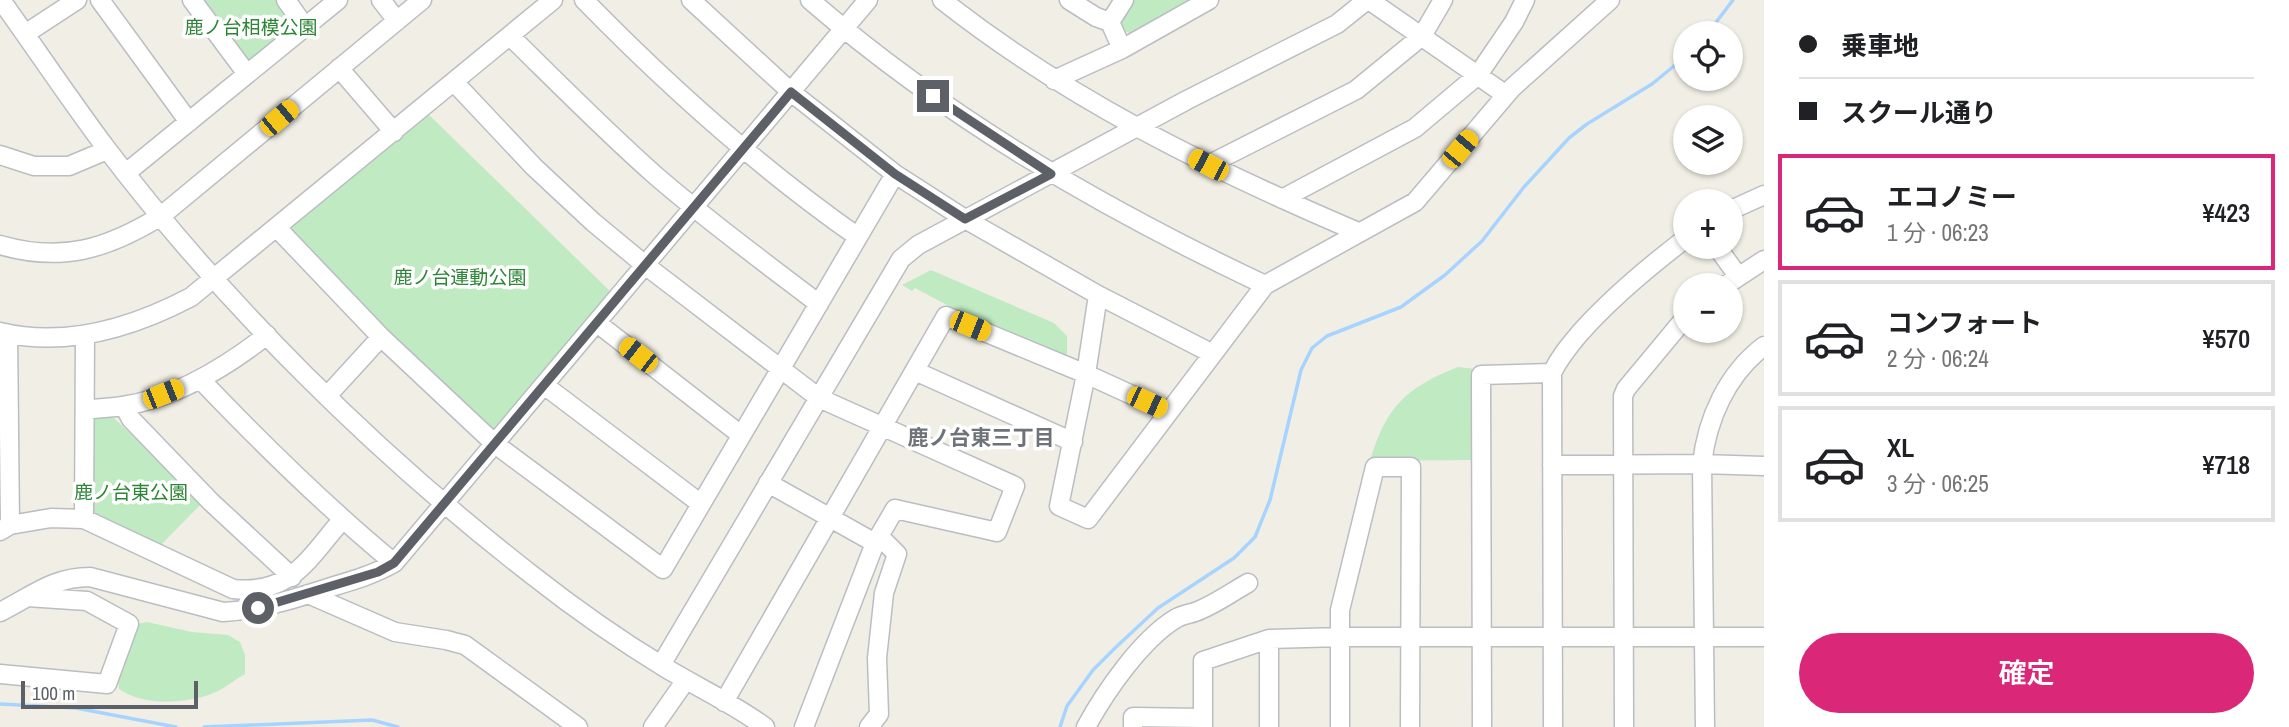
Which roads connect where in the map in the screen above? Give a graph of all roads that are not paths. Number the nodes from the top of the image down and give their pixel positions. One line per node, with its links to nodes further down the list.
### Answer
1 (1, 0): 26 (street)
2 (77, 0): 26 (street)
3 (100, 0): 37 (street)
4 (192, 0): 31 (street)
5 (286, 0): 24 (street)
6 (338, 0): 24 (street)
7 (381, 0): 22 (street)
8 (422, 0): 22 (street)
9 (554, 0): 27 (street)
10 (584, 0): 40 (street)
11 (691, 0): 35 (street)
12 (810, 0): 25 (street)
13 (867, 0): 25 (street)
14 (942, 0): 33 (street)
15 (1069, 0): 23 (street)
16 (1124, 0): 23 (street)
17 (1209, 0): 29 (street)
18 (1368, 0): 28 (street); 38 (street)
19 (1443, 0): 28 (street)
20 (1525, 0): 32 (street)
21 (1610, 0): 36 (street)
22 (397, 20): 30 (street)
23 (1110, 22): 29 (street)
24 (305, 27): 31 (street)
25 (843, 29): 35 (street); 46 (street)
26 (25, 34): 41 (street)
27 (510, 36): 34 (street); 50 (street)
28 (1422, 36): 32 (street); 43 (street)
29 (1122, 49): 33 (street)
30 (338, 68): 39 (street); 51 (street)
31 (247, 74): 37 (street)
32 (1478, 75): 36 (street); 48 (street)
33 (1055, 80): 38 (street)
34 (454, 82): 39 (street); 59 (street)
35 (791, 92): 40 (street); 45 (street)
36 (1506, 95): 54 (street)
37 (188, 122): 44 (street)
38 (1134, 128): 43 (street); 46 (street)
39 (394, 132): 53 (street)
40 (742, 149): 50 (street); 55 (street)
41 (107, 150): 42 (street); 44 (street)
42 (0, 155)
43 (1208, 165): 48 (street)
44 (126, 173): 51 (street)
45 (895, 174): 52 (street); 55 (street)
46 (1051, 174): 52 (street); 62 (street)
47 (1764, 195): 49 (street)
48 (1282, 200): 54 (street)
49 (1743, 205)
50 (694, 208): 59 (street); 64 (street)
51 (161, 216): 56 (street); 61 (street)
52 (965, 219): 63 (street); 80 (street)
53 (277, 228): 61 (street); 70 (street)
54 (1358, 232): 62 (street)
55 (858, 237): 64 (street)
56 (0, 245)
57 (1673, 248): 75 (street)
58 (1764, 260): 60 (street)
59 (645, 265): 65 (street); 73 (street)
60 (1743, 273)
61 (215, 279): 68 (street); 69 (street)
62 (1265, 285): 72 (street)
63 (1098, 295): 72 (street); 76 (street)
64 (819, 304): 73 (street)
65 (597, 323): 78 (street); 85 (street)
66 (1673, 332): 90 (street)
67 (4, 333): 68 (street); 98 (street)
68 (85, 335): 82 (street)
69 (267, 335): 77 (street); 79 (street)
70 (381, 337): 79 (street); 87 (street)
71 (1764, 346): 88 (street)
72 (1213, 354): 83 (street)
73 (781, 369): 80 (street); 85 (street)
74 (915, 371): 76 (street); 84 (street); 86 (street)
75 (1552, 373): 89 (street); 107 (street)
76 (1086, 374): 83 (street); 86 (street)
77 (200, 380): 81 (street); 97 (street)
78 (544, 385): 87 (street); 94 (street)
79 (327, 396): 93 (street)
80 (819, 398): 84 (street); 92 (street)
81 (124, 406): 82 (street); 101 (street)
82 (85, 410): 96 (street)
83 (1167, 411): 86 (street)
84 (882, 426): 95 (street); 99 (street)
85 (741, 435): 94 (street)
86 (1073, 442)
87 (495, 444): 93 (street); 94 (street)
88 (1703, 464): 90 (street); 91 (street); 110 (street)
89 (1552, 465): 90 (street); 108 (street)
90 (1623, 465): 109 (street)
91 (1764, 466)
92 (768, 483): 95 (street); 114 (street)
93 (445, 504): 100 (street); 114 (street)
94 (701, 504)
95 (830, 518): 99 (street); 117 (street)
96 (84, 519): 98 (street); 101 (street)
97 (342, 520): 100 (street); 101 (street)
98 (5, 528)
99 (877, 539): 122 (street); 123 (street)
100 (394, 563): 103 (street)
101 (292, 577)
102 (1248, 583): 124 (street)
103 (308, 594): 104 (street); 119 (street)
104 (27, 597): 105 (street); 115 (street)
105 (0, 612)
106 (1339, 637): 112 (street); 112 (street); 113 (street); 127 (street)
107 (1482, 637): 108 (street); 112 (street); 129 (street)
108 (1553, 637): 109 (street); 130 (street)
109 (1624, 637): 110 (street); 131 (street)
110 (1705, 637): 111 (street); 132 (street)
111 (1764, 637)
112 (1410, 638): 128 (street)
113 (1269, 639): 118 (street); 126 (street)
114 (661, 665): 116 (street)
115 (0, 674)
116 (686, 680): 117 (street); 120 (street)
117 (724, 702): 121 (street)
118 (1203, 722): 125 (street)
119 (579, 727)
120 (653, 727)
121 (765, 727)
122 (804, 727)
123 (869, 727)
124 (1086, 727)
125 (1133, 727)
126 (1269, 727)
127 (1340, 727)
128 (1410, 727)
129 (1482, 727)
130 (1553, 727)
131 (1624, 727)
132 (1705, 727)

